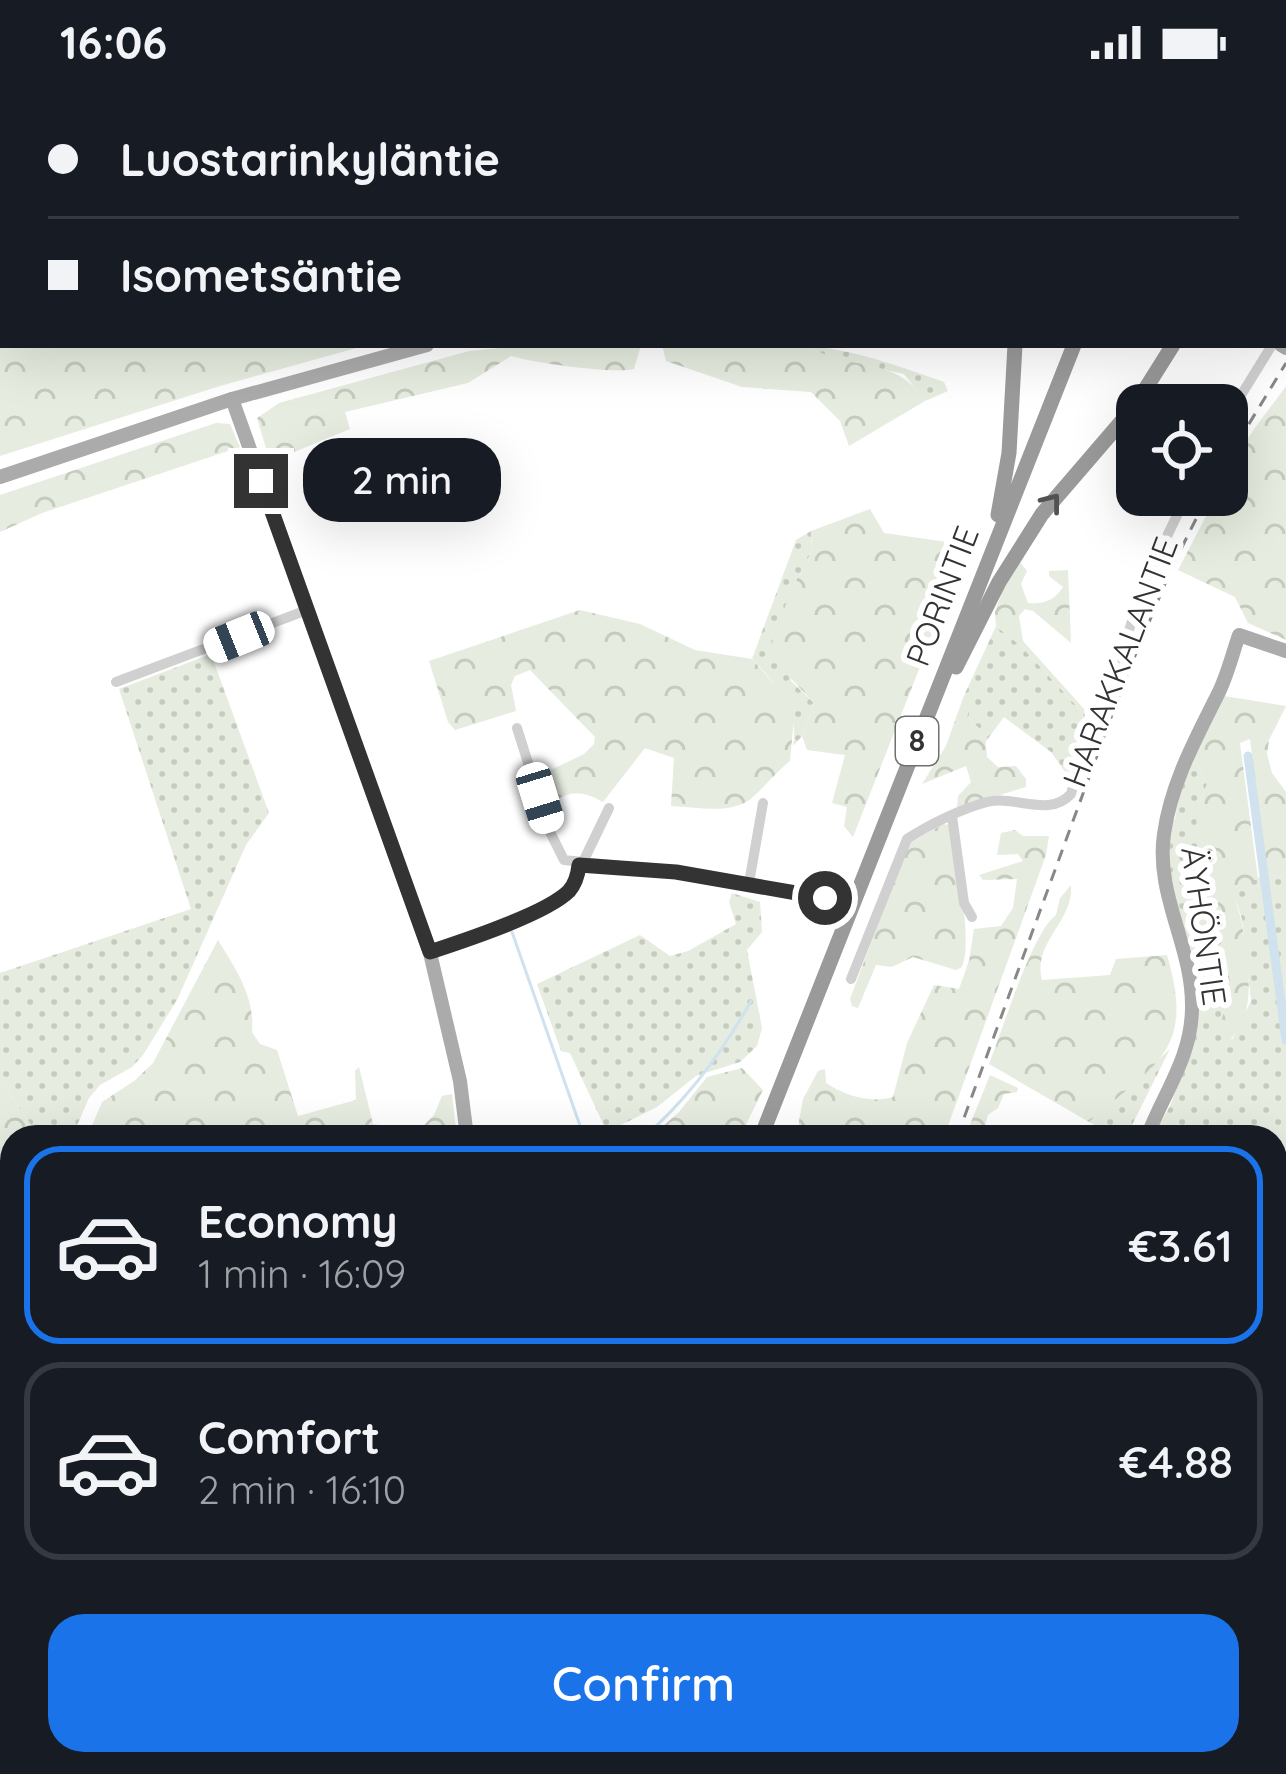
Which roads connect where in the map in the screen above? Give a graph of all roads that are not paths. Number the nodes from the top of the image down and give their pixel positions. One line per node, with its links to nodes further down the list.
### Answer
1 (417, 348): 8 (main road)
2 (1016, 348): 11 (highway)
3 (1077, 348): 11 (highway, PORINTIE / 8)
4 (1077, 348): 14 (highway, PORINTIE / 8)
5 (1170, 348): 14 (highway, one-way to 5)
6 (1270, 348): 7 (street)
7 (1248, 384)
8 (232, 400): 9 (main road); 12 (main road)
9 (0, 477)
10 (1177, 516): 19 (street, HARAKKALANTIE)
11 (972, 601): 27 (highway, PORINTIE / 8)
12 (307, 610): 15 (street); 24 (main road)
13 (1286, 651): 29 (main road, ÄYHÖNTIE)
14 (952, 675): 28 (highway, PORINTIE / 8)
15 (116, 682)
16 (518, 728): 20 (street)
17 (763, 803): 21 (street)
18 (609, 808): 20 (street)
19 (952, 817): 23 (street); 25 (street, HARAKKALANTIE)
20 (579, 865): 21 (street); 24 (street)
21 (749, 884): 22 (street)
22 (825, 898)
23 (972, 916)
24 (430, 952): 26 (main road)
25 (851, 979)
26 (466, 1125)
27 (766, 1125)
28 (777, 1125)
29 (1153, 1125)

